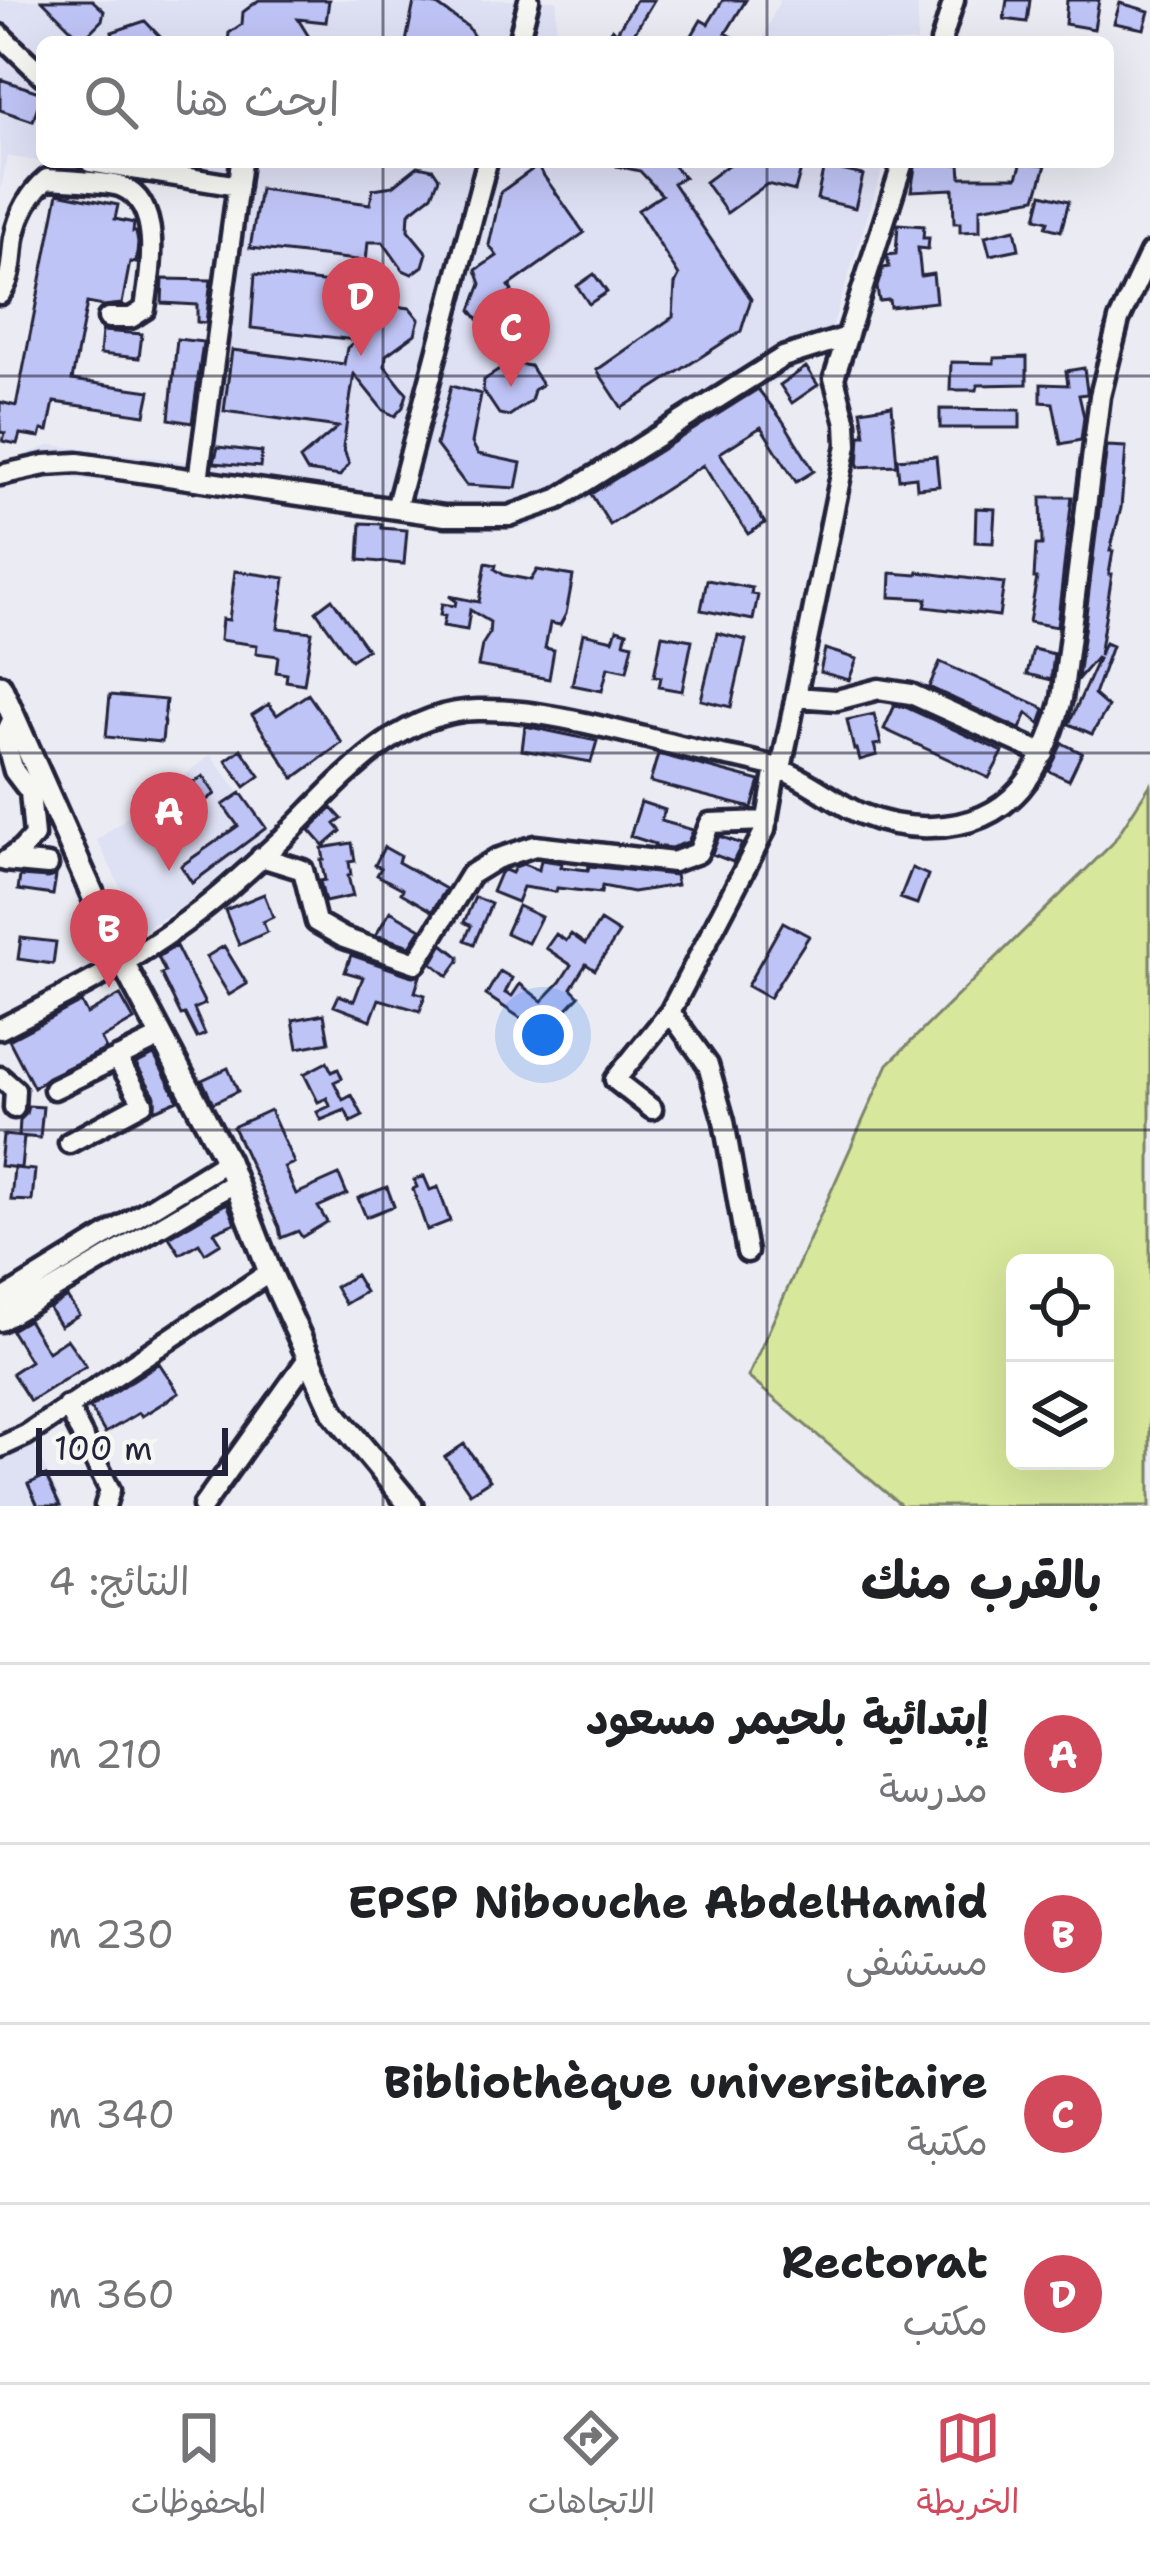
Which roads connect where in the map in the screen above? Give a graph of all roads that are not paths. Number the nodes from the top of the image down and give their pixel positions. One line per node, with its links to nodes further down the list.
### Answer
1 (529, 0): 4 (street)
2 (953, 0): 5 (street)
3 (0, 35): 6 (street)
4 (520, 36)
5 (942, 36)
6 (36, 69)
7 (127, 168): 11 (street)
8 (240, 168): 11 (street)
9 (485, 168): 18 (street)
10 (901, 168): 15 (street)
11 (238, 186): 17 (street)
12 (1150, 253): 22 (street)
13 (0, 294): 14 (street)
14 (108, 318)
15 (848, 337): 18 (street); 20 (street)
16 (0, 475): 17 (street)
17 (199, 480): 18 (street)
18 (396, 509)
19 (0, 686): 21 (main road)
20 (796, 697): 22 (street); 23 (street)
21 (14, 716): 26 (street); 28 (main road)
22 (1044, 754): 23 (street)
23 (779, 768): 24 (street); 25 (street)
24 (766, 821): 25 (street); 29 (street)
25 (261, 857): 28 (street)
26 (3, 861): 27 (street)
27 (48, 865)
28 (123, 963): 30 (street); 31 (main road)
29 (670, 1012): 36 (street); 39 (street)
30 (0, 1029)
31 (161, 1037): 32 (street); 38 (main road)
32 (118, 1058): 34 (street); 37 (street)
33 (0, 1077): 35 (street)
34 (54, 1089)
35 (14, 1108)
36 (652, 1108)
37 (69, 1143)
38 (231, 1172): 40 (main road); 41 (street)
39 (747, 1252)
40 (270, 1272): 44 (main road); 45 (street)
41 (48, 1282): 42 (street); 43 (street)
42 (0, 1301)
43 (0, 1321)
44 (309, 1357): 48 (street); 49 (main road)
45 (67, 1406): 46 (street); 47 (street)
46 (0, 1447)
47 (105, 1506)
48 (203, 1506)
49 (410, 1506)

